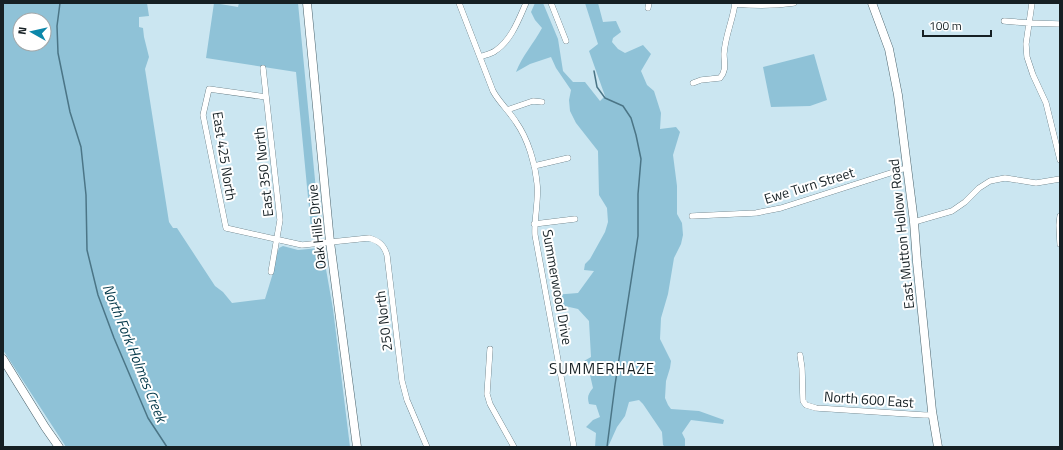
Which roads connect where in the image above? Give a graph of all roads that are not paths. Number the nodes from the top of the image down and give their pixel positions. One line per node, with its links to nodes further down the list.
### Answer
1 (307, 3): 30 (street, Oak Hills Drive)
2 (460, 3): 13 (street, Summerwood Drive)
3 (526, 3): 13 (street)
4 (551, 3): 12 (street)
5 (794, 3): 8 (street)
6 (872, 3): 22 (street, East Mutton Hollow Road)
7 (1032, 3): 10 (street)
8 (735, 4): 15 (street)
9 (1004, 21): 10 (street)
10 (1029, 24): 11 (street); 20 (street)
11 (1060, 24)
12 (566, 41)
13 (480, 58): 18 (street, Summerwood Drive)
14 (263, 68): 16 (street, East 350 North)
15 (693, 83)
16 (266, 97): 29 (street, East 350 North); 29 (street, East 425 North)
17 (542, 102): 18 (street)
18 (507, 110): 21 (street, Summerwood Drive)
19 (568, 158): 21 (street)
20 (1060, 160)
21 (534, 166): 28 (street, Summerwood Drive)
22 (906, 168): 24 (street, Ewe Turn Street); 27 (street, East Mutton Hollow Road)
23 (1060, 179): 27 (street)
24 (692, 216)
25 (1060, 216): 31 (street)
26 (574, 219): 28 (street)
27 (914, 222): 36 (street, East Mutton Hollow Road)
28 (534, 224): 41 (street, Summerwood Drive)
29 (278, 239): 30 (street); 32 (street, East 350 North)
30 (330, 242): 38 (street, Oak Hills Drive); 39 (street, 250 North)
31 (1060, 244)
32 (271, 272)
33 (490, 349): 40 (street)
34 (800, 355): 36 (street, North 600 East)
35 (3, 359): 37 (street)
36 (932, 415): 42 (street, East Mutton Hollow Road)
37 (59, 447)
38 (357, 447)
39 (427, 447)
40 (514, 447)
41 (574, 447)
42 (938, 447)

